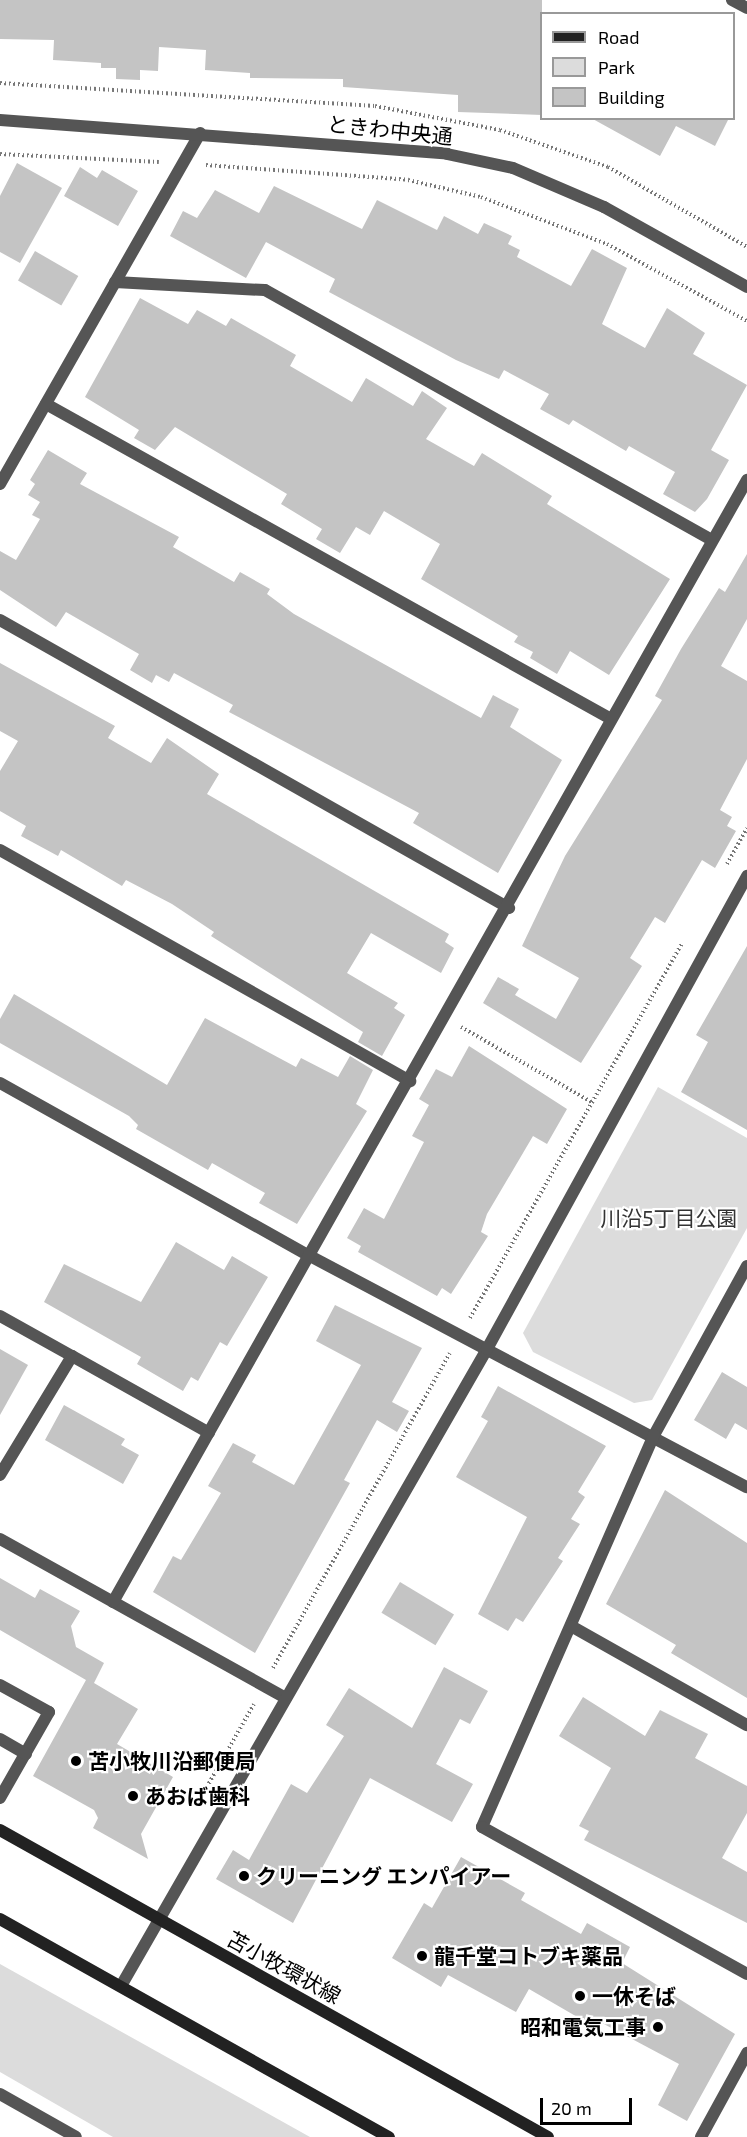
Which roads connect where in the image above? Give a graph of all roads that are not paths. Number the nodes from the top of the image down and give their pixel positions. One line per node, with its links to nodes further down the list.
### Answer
1 (732, 0): 2 (street)
2 (747, 8)
3 (0, 120): 4 (street, ときわ中央通)
4 (200, 133): 5 (street); 6 (street, ときわ中央通)
5 (115, 282): 7 (street); 10 (street)
6 (747, 286)
7 (46, 404): 9 (street); 12 (street)
8 (747, 480): 10 (street)
9 (0, 484)
10 (712, 540): 12 (street)
11 (0, 620): 15 (street)
12 (610, 719): 15 (street)
13 (0, 850): 16 (street)
14 (747, 876): 21 (street)
15 (508, 908): 16 (street)
16 (410, 1081): 18 (street)
17 (0, 1083): 18 (street)
18 (310, 1256): 21 (street); 23 (street)
19 (747, 1266): 24 (street)
20 (0, 1316): 22 (street)
21 (487, 1349): 24 (street); 31 (street)
22 (72, 1356): 23 (street); 25 (street)
23 (209, 1433): 28 (street)
24 (654, 1435): 26 (street); 29 (street)
25 (0, 1475)
26 (747, 1487)
27 (0, 1539): 28 (street)
28 (113, 1602): 31 (street)
29 (571, 1626): 32 (street); 39 (street)
30 (0, 1685): 34 (street)
31 (286, 1698): 38 (street)
32 (747, 1725)
33 (0, 1739): 34 (street)
34 (26, 1754): 35 (street)
35 (0, 1798)
36 (0, 1830): 38 (main road, 苫小牧環状線)
37 (0, 1918): 40 (main road)
38 (159, 1919): 40 (street); 45 (main road, 苫小牧環状線)
39 (747, 1974)
40 (121, 1986): 44 (main road)
41 (747, 2053): 46 (street)
42 (0, 2094): 43 (street)
43 (76, 2137)
44 (389, 2137)
45 (548, 2137)
46 (700, 2137)

